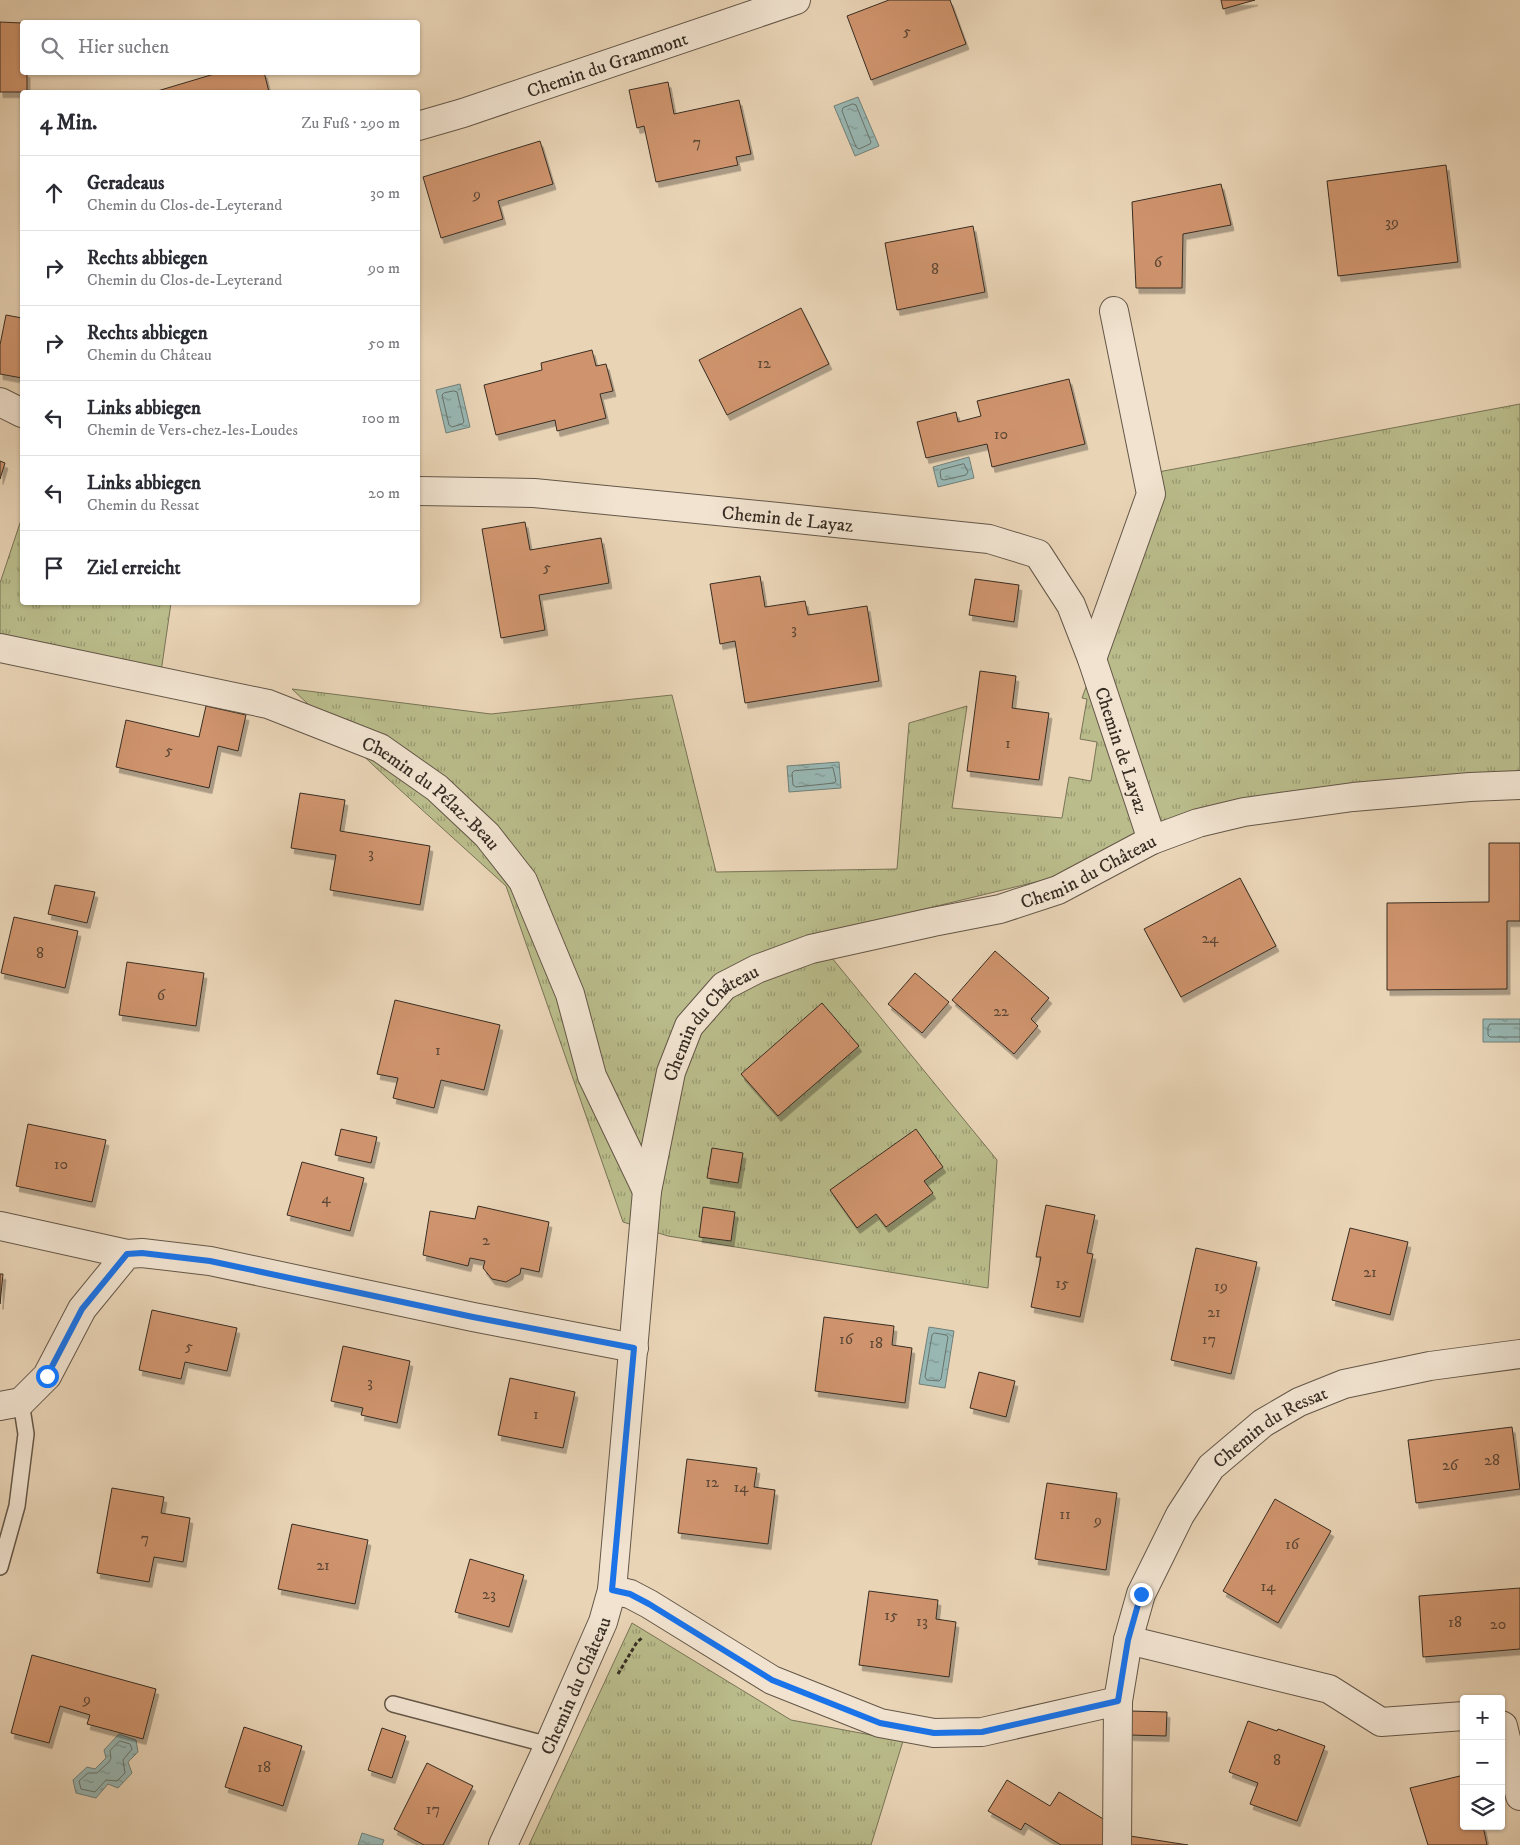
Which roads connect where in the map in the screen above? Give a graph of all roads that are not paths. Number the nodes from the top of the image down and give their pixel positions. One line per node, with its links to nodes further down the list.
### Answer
1 (796, 0): 2 (street, Chemin du Grammont)
2 (420, 125)
3 (1114, 311): 8 (street)
4 (0, 402): 5 (street)
5 (20, 412)
6 (420, 492): 8 (street, Chemin de Layaz)
7 (0, 648): 11 (street, Chemin du Pélaz-Beau)
8 (1092, 659): 10 (street, Chemin de Layaz)
9 (1520, 785): 10 (street, Chemin du Château)
10 (1152, 840): 11 (street, Chemin du Château)
11 (647, 1191): 14 (street, Chemin du Château)
12 (0, 1226): 13 (street)
13 (127, 1254): 14 (street); 16 (street)
14 (634, 1348): 18 (street, Chemin du Château)
15 (1520, 1354): 19 (street, Chemin du Ressat)
16 (10, 1404): 17 (lane)
17 (0, 1567)
18 (612, 1590): 20 (street); 24 (street, Chemin du Château)
19 (1128, 1640): 20 (street, Chemin du Ressat); 22 (street)
20 (1118, 1701): 27 (street, Chemin du Ressat)
21 (393, 1704): 24 (lane)
22 (1460, 1716)
23 (1505, 1734): 25 (street)
24 (550, 1745): 26 (street, Chemin du Château)
25 (1520, 1796)
26 (503, 1845)
27 (1117, 1845)

